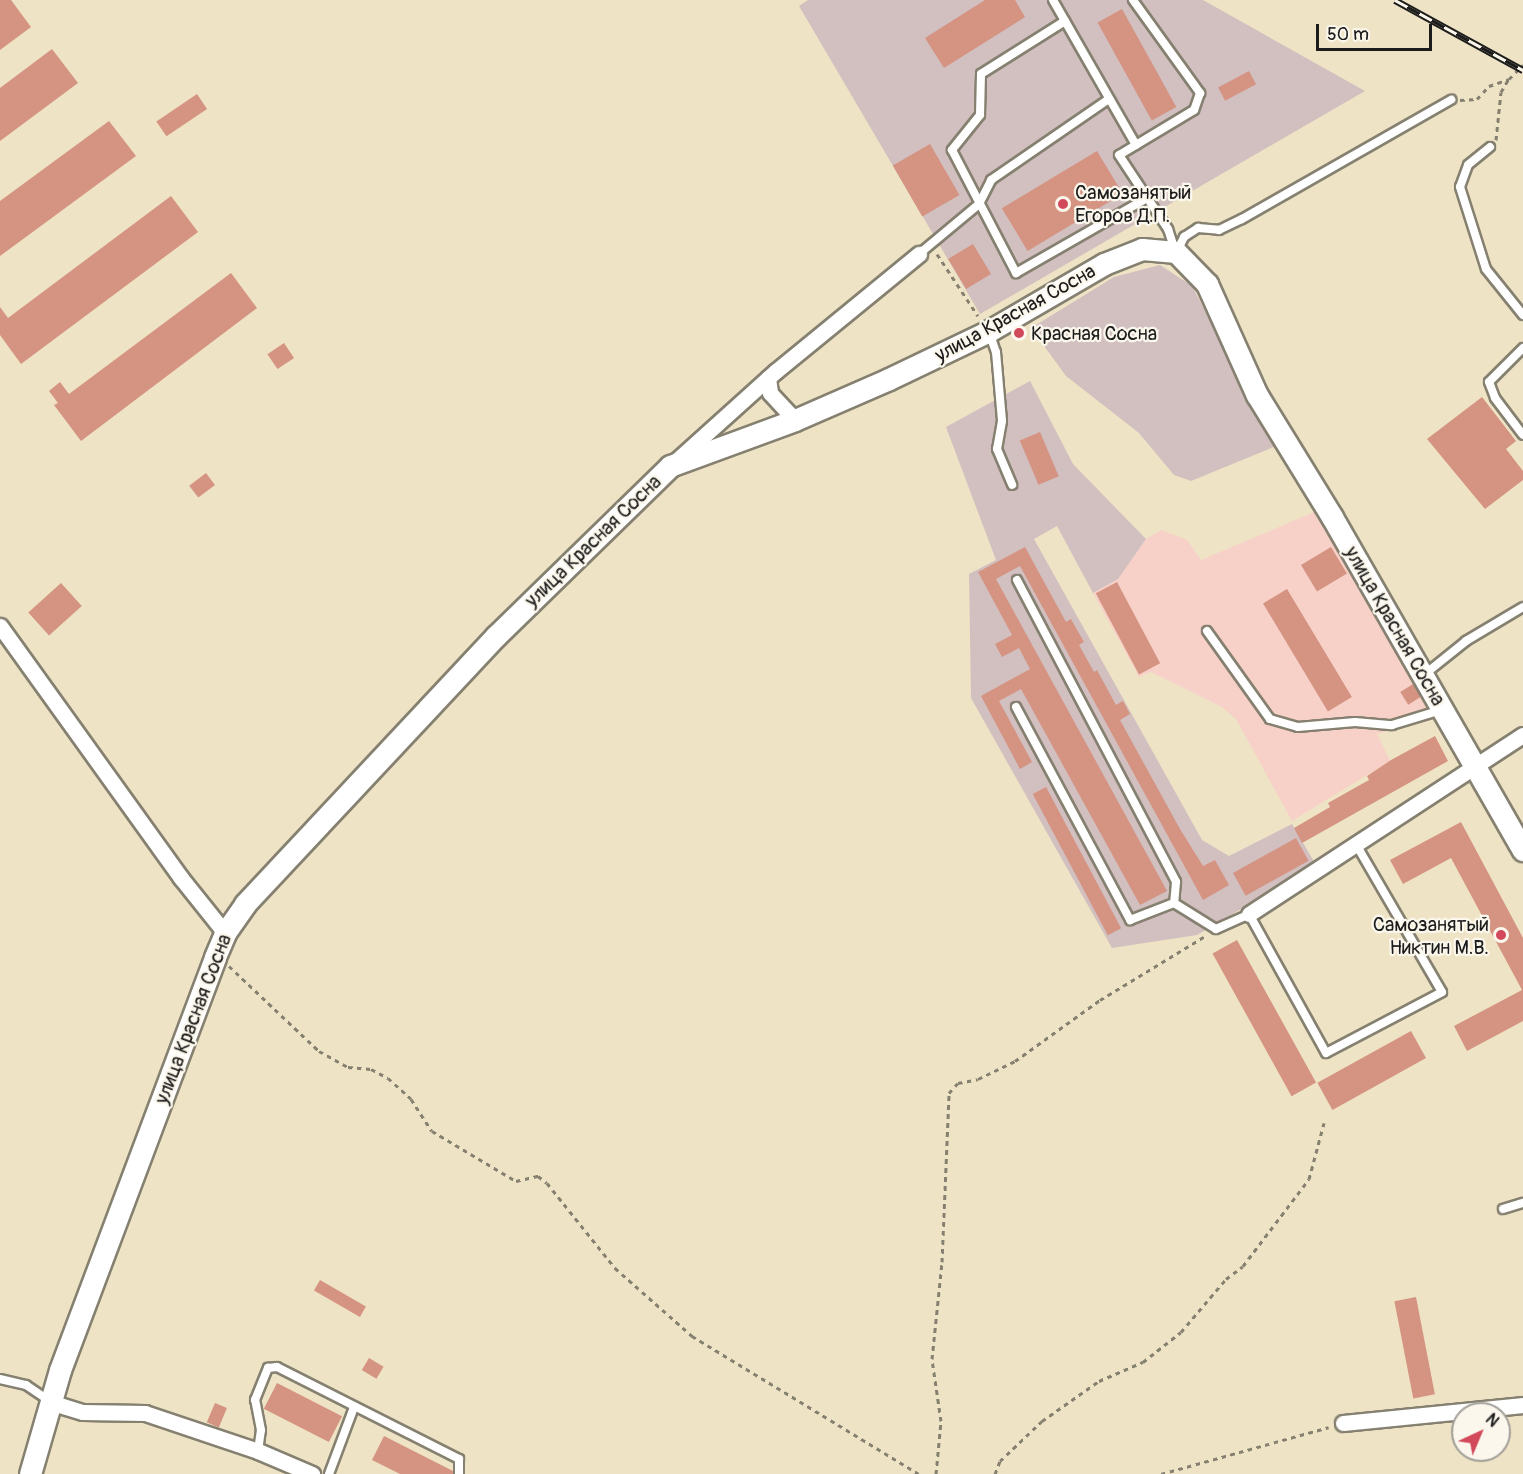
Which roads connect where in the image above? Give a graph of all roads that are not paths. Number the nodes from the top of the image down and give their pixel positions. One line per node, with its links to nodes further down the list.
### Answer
1 (1053, 0): 3 (lane)
2 (1133, 0): 6 (lane)
3 (1065, 21): 4 (lane); 9 (lane)
4 (1109, 99): 6 (lane); 9 (lane)
5 (1451, 99): 11 (lane)
6 (1136, 145): 8 (lane)
7 (1490, 147): 12 (lane)
8 (1147, 198): 9 (lane); 11 (lane)
9 (980, 204): 10 (lane)
10 (925, 250): 15 (street)
11 (1176, 252): 13 (street, улица Красная Сосна); 24 (street, улица Красная Сосна)
12 (1523, 315)
13 (989, 331): 16 (street, улица Красная Сосна); 19 (lane)
14 (1523, 348): 17 (lane)
15 (768, 378): 16 (street); 18 (street)
16 (795, 420): 18 (street, улица Красная Сосна)
17 (1523, 435)
18 (670, 466): 33 (street, улица Красная Сосна)
19 (1012, 485)
20 (1017, 580): 31 (lane)
21 (1523, 607): 24 (lane)
22 (0, 626): 33 (street)
23 (1208, 631): 26 (lane)
24 (1424, 675): 26 (street, улица Красная Сосна)
25 (1016, 707): 31 (lane)
26 (1442, 710): 28 (street, улица Красная Сосна)
27 (1523, 735): 28 (street)
28 (1474, 765): 29 (street); 30 (street, улица Красная Сосна)
29 (1356, 844): 32 (street); 32 (lane)
30 (1522, 845)
31 (1174, 903): 32 (lane)
32 (1249, 914)
33 (225, 933): 37 (street, улица Красная Сосна)
34 (1523, 1203): 35 (lane)
35 (1503, 1209)
36 (0, 1379): 37 (lane)
37 (53, 1403): 41 (street); 42 (street, улица Красная Сосна)
38 (1523, 1405): 40 (street)
39 (354, 1407): 41 (lane); 44 (lane); 45 (lane)
40 (1343, 1423)
41 (258, 1451): 43 (street)
42 (30, 1474)
43 (312, 1474)
44 (329, 1474)
45 (459, 1474)

